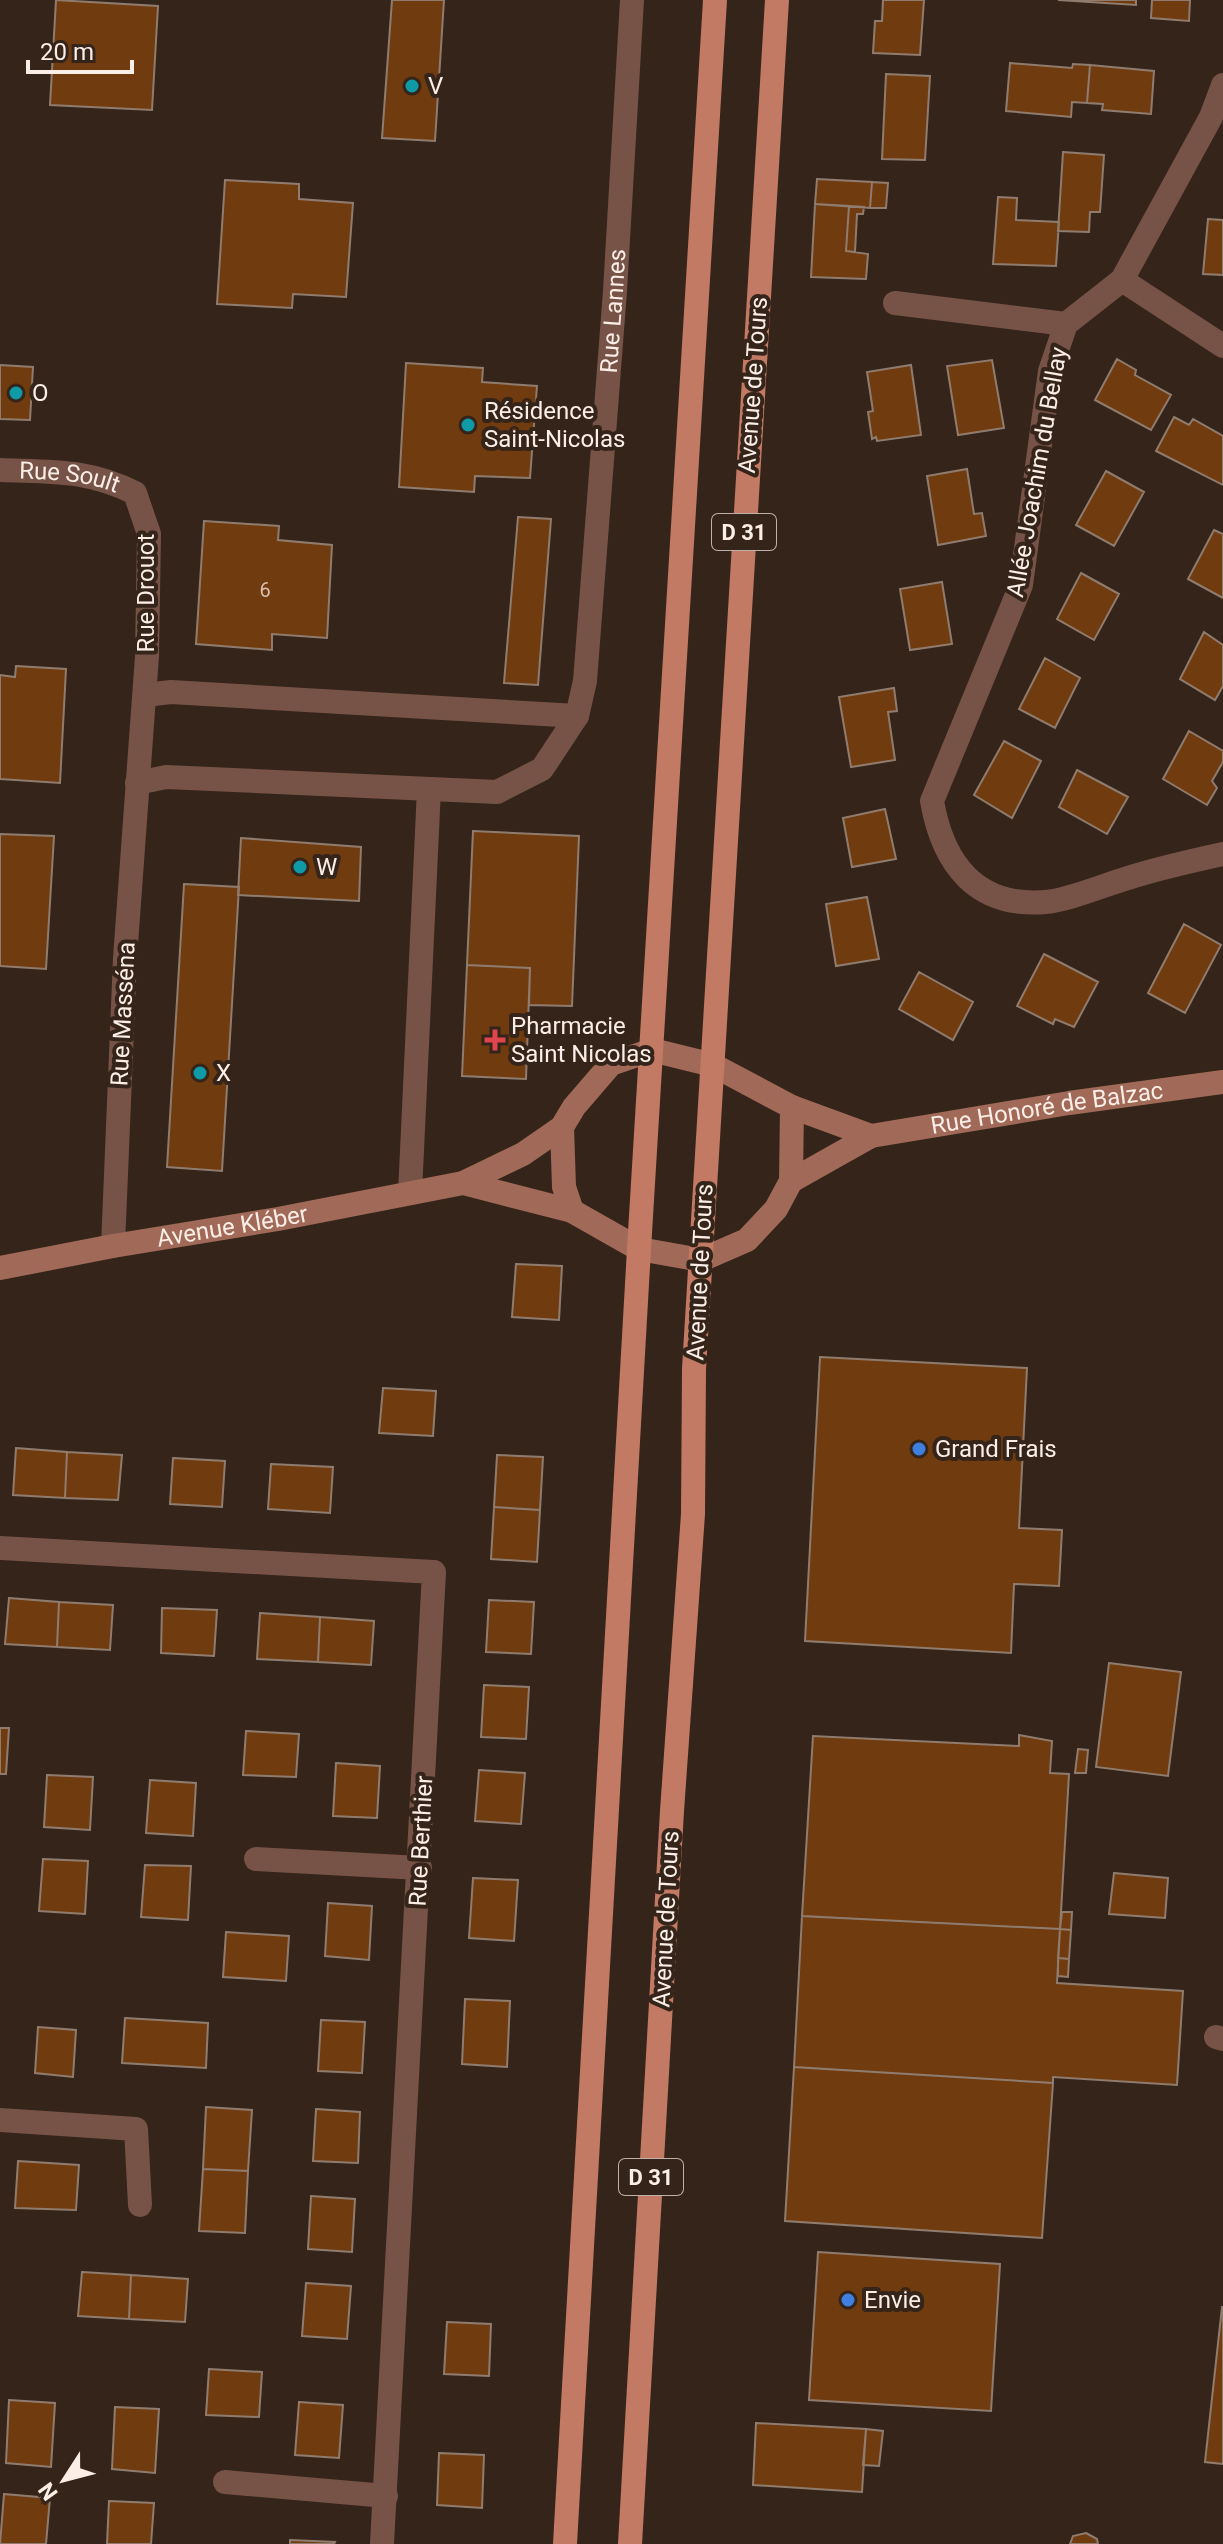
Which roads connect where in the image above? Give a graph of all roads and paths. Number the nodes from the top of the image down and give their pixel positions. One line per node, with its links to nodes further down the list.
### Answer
1 (632, 0): 13 (street, Rue Lannes)
2 (715, 0): 17 (main road)
3 (777, 0): 18 (main road, Avenue de Tours / D 31)
4 (1223, 85): 5 (street)
5 (1217, 118): 6 (street)
6 (1122, 280): 8 (street, Allée Joachim du Bellay); 9 (street)
7 (895, 303): 8 (street)
8 (1066, 324): 16 (street, Allée Joachim du Bellay)
9 (1223, 346)
10 (0, 470): 11 (street, Rue Soult)
11 (135, 493): 12 (street, Rue Drouot)
12 (145, 695): 13 (street); 14 (street, Rue Drouot)
13 (577, 716): 15 (street, Rue Lannes)
14 (137, 783): 15 (street, Rue Lannes); 27 (street, Rue Masséna)
15 (429, 789): 25 (street)
16 (1223, 854)
17 (652, 1050): 18 (street); 21 (street); 28 (main road)
18 (713, 1065): 20 (street); 29 (main road, Avenue de Tours / D 31)
19 (1223, 1082): 22 (street, Rue Honoré de Balzac)
20 (792, 1107): 22 (street); 23 (street)
21 (562, 1127): 24 (street); 26 (street)
22 (871, 1136): 23 (street)
23 (791, 1181): 29 (street)
24 (463, 1183): 25 (street, Avenue Kléber); 26 (street)
25 (410, 1193): 27 (street, Avenue Kléber)
26 (572, 1211): 28 (street)
27 (113, 1246): 30 (street, Avenue Kléber)
28 (639, 1249): 29 (street); 39 (main road)
29 (701, 1260): 40 (main road, Avenue de Tours / D 31)
30 (0, 1268)
31 (0, 1548): 33 (street, Rue Berthier)
32 (256, 1859): 33 (street)
33 (420, 1868): 37 (street, Rue Berthier)
34 (0, 2120): 35 (street)
35 (140, 2205)
36 (225, 2482): 37 (street)
37 (386, 2496): 38 (street, Rue Berthier)
38 (382, 2544)
39 (565, 2544)
40 (630, 2544)

